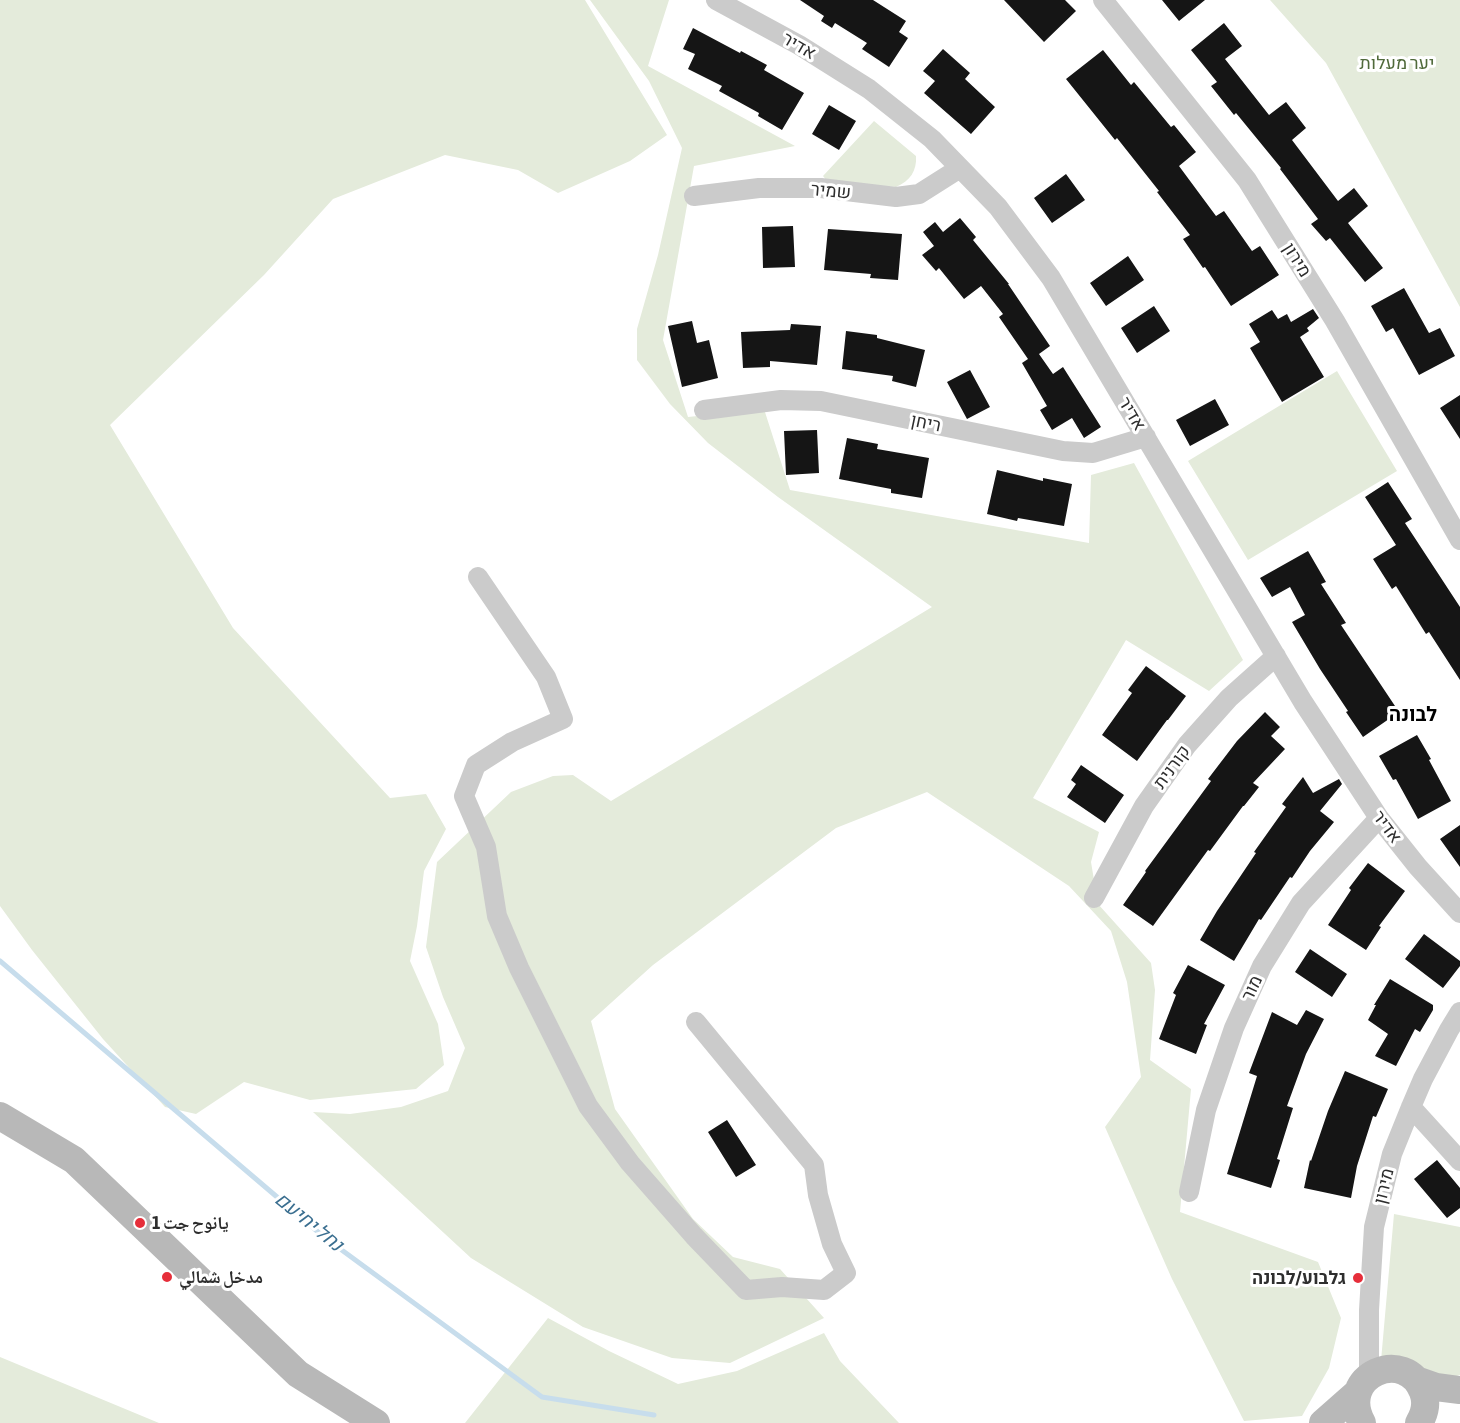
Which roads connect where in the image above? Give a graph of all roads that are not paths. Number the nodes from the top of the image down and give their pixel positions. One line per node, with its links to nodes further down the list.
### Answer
1 (716, 0): 3 (street, אדיר)
2 (1103, 0): 7 (street, מירון)
3 (960, 168): 4 (street, שמיר); 6 (street, אדיר)
4 (694, 196)
5 (704, 410): 6 (street, ריחן)
6 (1146, 437): 9 (street, אדיר)
7 (1460, 540)
8 (478, 577): 14 (street)
9 (1276, 656): 10 (street, אדיר); 11 (street, קורנית)
10 (1379, 818): 12 (street, אדיר); 18 (street, מור)
11 (1094, 898)
12 (1460, 914)
13 (1460, 1012): 15 (street, מירון)
14 (696, 1022)
15 (1411, 1107): 17 (street); 20 (street, מירון)
16 (0, 1116): 24 (main road)
17 (1460, 1161)
18 (1189, 1192)
19 (1416, 1380): 20 (main road); 21 (main road); 23 (main road)
20 (1363, 1384): 25 (main road); 26 (main road)
21 (1460, 1390)
22 (1460, 1401): 23 (main road)
23 (1420, 1422)
24 (376, 1423)
25 (1323, 1423)
26 (1362, 1423)

